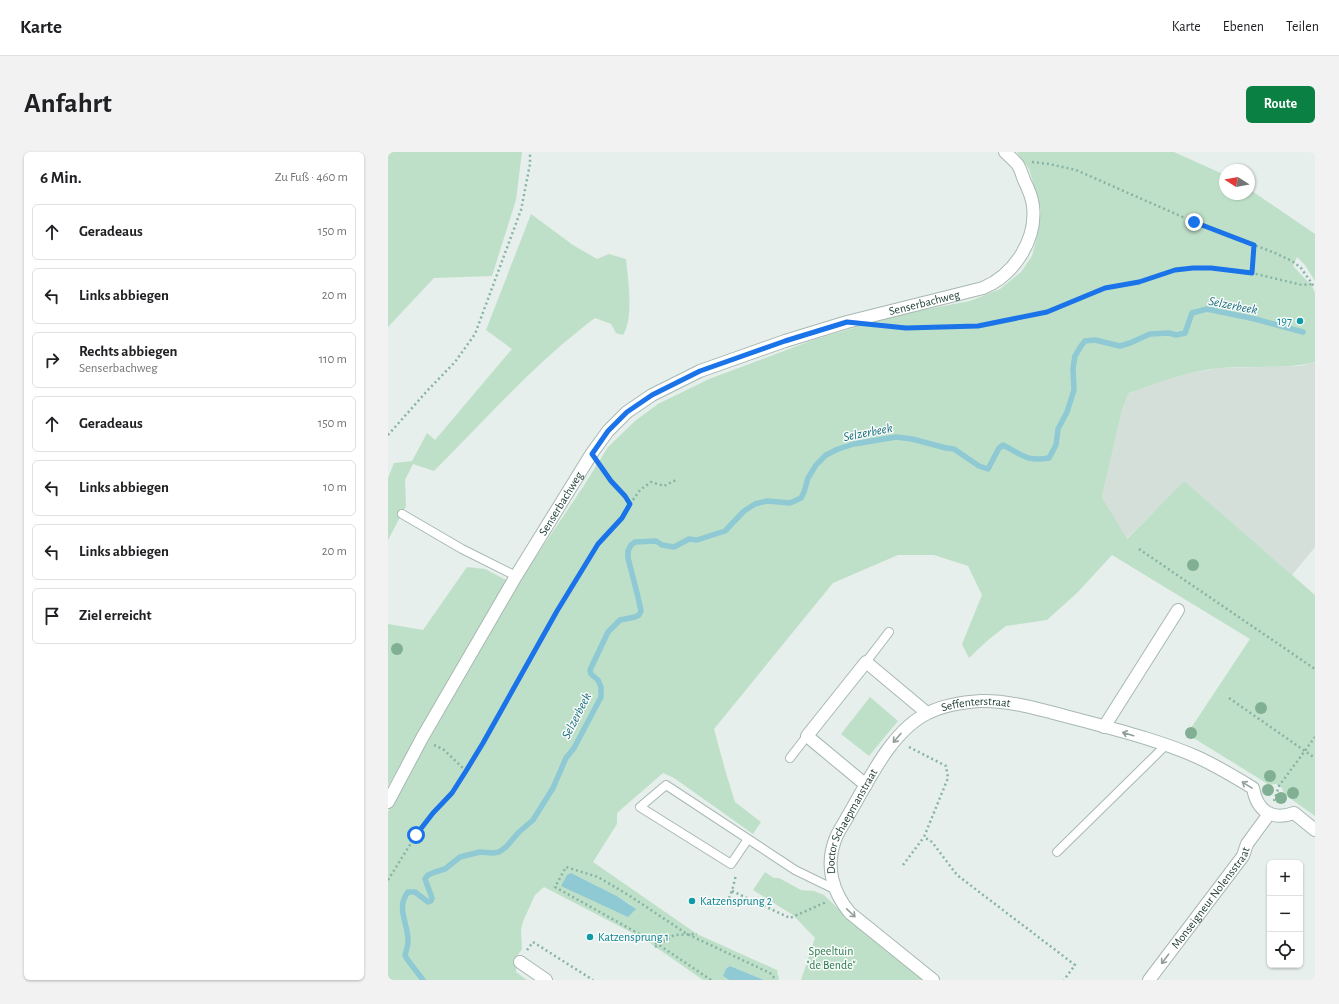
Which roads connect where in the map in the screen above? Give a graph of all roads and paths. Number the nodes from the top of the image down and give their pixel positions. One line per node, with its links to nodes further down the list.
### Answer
1 (530, 152): 9 (path)
2 (1005, 152): 3 (street, Senserbachweg)
3 (1018, 166): 4 (path); 10 (street, Senserbachweg)
4 (1254, 245): 5 (path); 6 (path)
5 (1252, 273): 6 (path); 8 (path)
6 (1313, 284): 7 (path)
7 (1315, 288)
8 (891, 326)
9 (388, 435)
10 (592, 454): 12 (path); 15 (street, Senserbachweg)
11 (676, 480): 12 (path)
12 (630, 504): 31 (path)
13 (402, 514): 15 (lane)
14 (1139, 549): 19 (path)
15 (516, 576): 25 (street, Senserbachweg)
16 (1178, 610): 22 (street)
17 (889, 632): 18 (lane)
18 (866, 662): 21 (street, Seffenterstraat); 23 (street)
19 (1315, 669)
20 (1229, 698): 28 (path)
21 (927, 713): 22 (street, Seffenterstraat); 26 (street, Doctor Schaepmanstraat, one-way to 26)
22 (1104, 727): 27 (street, Seffenterstraat, one-way to 22)
23 (807, 736): 29 (lane); 32 (street)
24 (1315, 737): 28 (path)
25 (422, 738): 31 (path); 33 (street, Senserbachweg)
26 (896, 740): 32 (street, Doctor Schaepmanstraat); 36 (path)
27 (1166, 744): 34 (street, Seffenterstraat, one-way to 27); 38 (lane)
28 (1305, 751): 30 (path); 34 (path)
29 (790, 758)
30 (1315, 758)
31 (466, 771): 41 (path)
32 (866, 785): 42 (street, Doctor Schaepmanstraat)
33 (388, 802)
34 (1269, 814): 35 (street); 57 (street, Monseigneur Nolensstraat, one-way to 57)
35 (1315, 830)
36 (924, 837): 40 (path); 56 (path)
37 (748, 839): 39 (lane); 39 (lane); 42 (lane)
38 (1057, 852)
39 (731, 864): 43 (path)
40 (903, 865)
41 (388, 880)
42 (834, 889): 55 (street, Doctor Schaepmanstraat, one-way to 55)
43 (732, 891): 44 (path); 45 (path)
44 (729, 898)
45 (824, 903)
46 (687, 934): 47 (path); 48 (path); 48 (path); 54 (path)
47 (696, 934)
48 (659, 945): 49 (path); 53 (path)
49 (655, 947)
50 (520, 962): 51 (street); 52 (path)
51 (546, 980)
52 (593, 980)
53 (711, 980)
54 (776, 980)
55 (933, 980)
56 (1064, 980)
57 (1149, 980)

